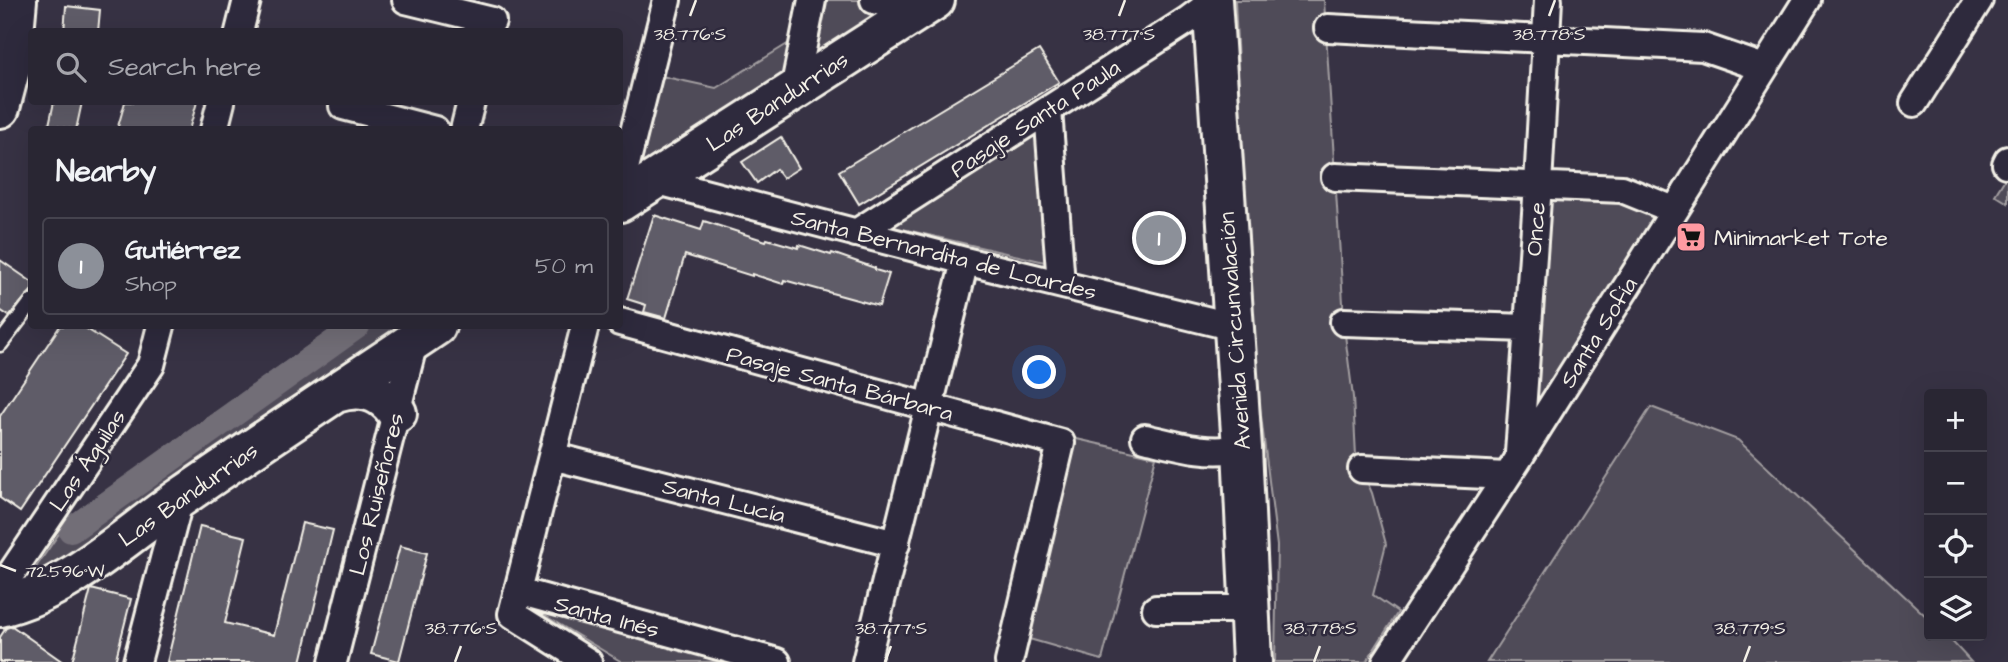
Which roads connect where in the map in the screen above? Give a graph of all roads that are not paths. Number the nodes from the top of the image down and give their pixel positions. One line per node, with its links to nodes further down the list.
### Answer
1 (17, 0): 22 (street)
2 (247, 0): 13 (street)
3 (407, 0): 12 (street)
4 (667, 0): 28 (street)
5 (812, 0): 17 (street)
6 (874, 0): 11 (street)
7 (1548, 0): 15 (street, Once)
8 (1807, 0): 16 (street, Santa Sofía)
9 (1979, 0): 18 (street)
10 (1212, 1): 23 (street, Pasaje Santa Paula); 38 (street, Avenida Circunvalación)
11 (925, 6): 17 (street, Las Bandurrias)
12 (493, 18)
13 (240, 28)
14 (1328, 28): 15 (street)
15 (1546, 39): 16 (street); 29 (street, Once)
16 (1764, 68): 31 (street, Santa Sofía)
17 (794, 90): 28 (street, Las Bandurrias)
18 (1914, 103)
19 (220, 105): 24 (street)
20 (470, 105): 26 (street)
21 (343, 106): 25 (street)
22 (0, 108)
23 (1048, 110): 32 (street, Pasaje Santa Paula); 34 (street)
24 (215, 126)
25 (420, 126)
26 (465, 126)
27 (1335, 177): 29 (street)
28 (637, 184): 30 (street, Las Bandurrias); 32 (street, Santa Bernardita de Lourdes)
29 (1538, 185): 31 (street); 39 (street, Once)
30 (623, 199)
31 (1674, 210): 50 (street, Santa Sofía)
32 (856, 233): 33 (street, Santa Bernardita de Lourdes)
33 (965, 261): 34 (street, Santa Bernardita de Lourdes); 45 (street)
34 (1061, 284): 38 (street, Santa Bernardita de Lourdes)
35 (28, 307): 43 (lane)
36 (1344, 322): 39 (street)
37 (623, 323): 45 (street, Pasaje Santa Bárbara)
38 (1234, 327): 48 (street, Avenida Circunvalación)
39 (1527, 328): 50 (street, Once)
40 (160, 329): 54 (street, Las Águilas)
41 (584, 329): 49 (street)
42 (423, 330): 44 (street, Las Bandurrias); 46 (street, Los Ruiseñores)
43 (0, 344)
44 (336, 393): 46 (street); 52 (street, Las Bandurrias)
45 (929, 407): 53 (street); 64 (street, Pasaje Santa Bárbara)
46 (397, 413): 60 (street, Los Ruiseñores)
47 (1145, 438): 48 (street)
48 (1242, 448): 58 (street, Avenida Circunvalación)
49 (552, 456): 53 (street, Santa Lucía); 55 (street)
50 (1513, 467): 51 (street); 66 (street, Santa Sofía)
51 (1362, 469)
52 (180, 498): 56 (street, Las Bandurrias); 59 (street)
53 (896, 544): 63 (street)
54 (0, 590)
55 (517, 591): 61 (street); 62 (street, Santa Inés)
56 (0, 607)
57 (1156, 609): 58 (street)
58 (1251, 609): 65 (street, Avenida Circunvalación)
59 (137, 662)
60 (333, 662)
61 (588, 662)
62 (777, 662)
63 (866, 662)
64 (1009, 662)
65 (1252, 662)
66 (1386, 662)

